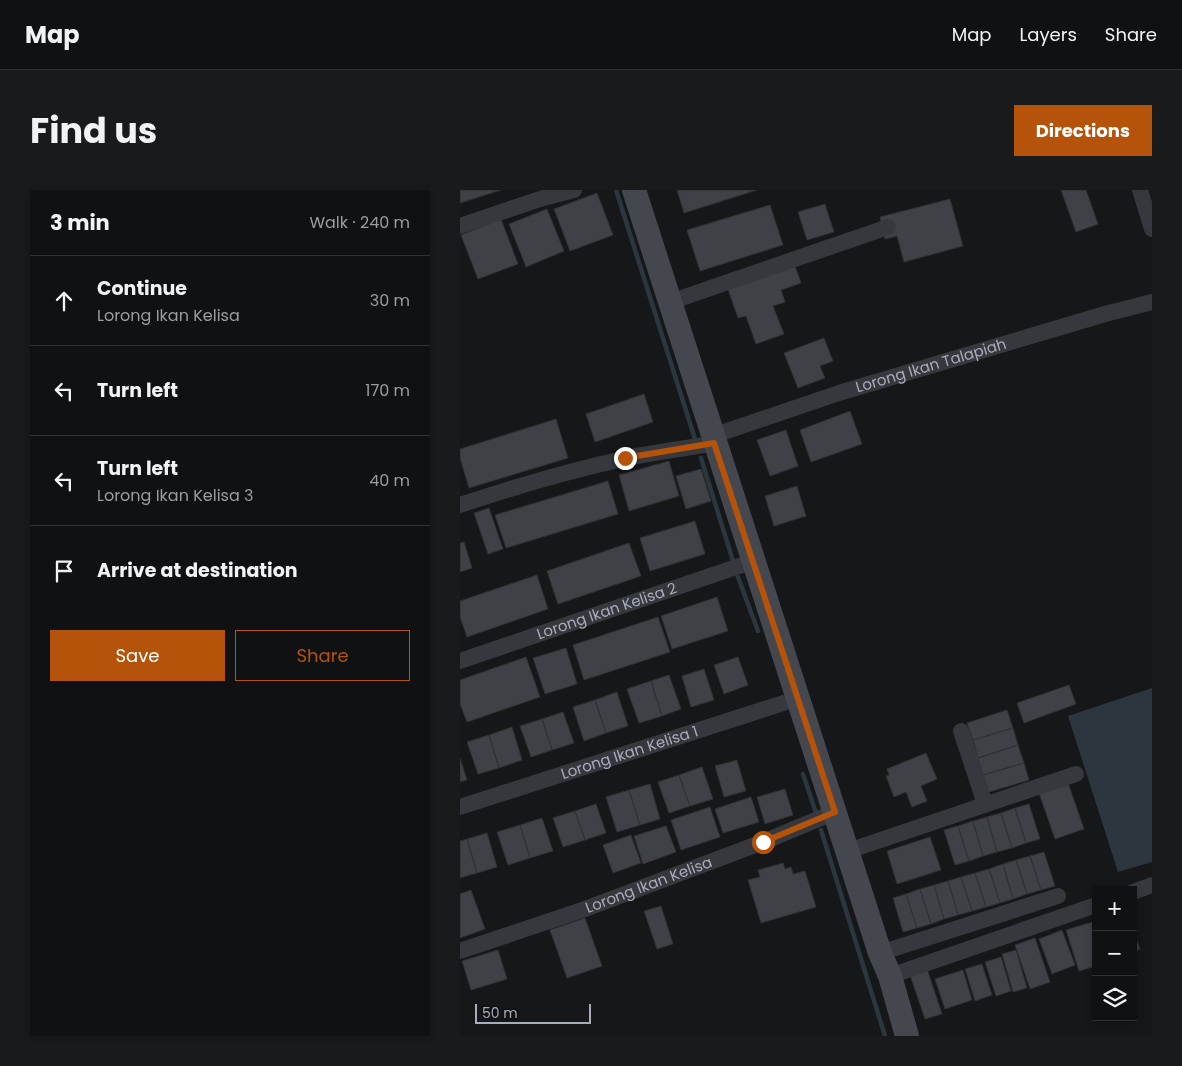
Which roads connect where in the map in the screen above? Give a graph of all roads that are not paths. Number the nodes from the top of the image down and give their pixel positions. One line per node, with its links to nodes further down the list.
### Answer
1 (574, 190): 4 (street)
2 (634, 190): 7 (street)
3 (1140, 190): 6 (street)
4 (460, 226)
5 (888, 227): 7 (street)
6 (1152, 230)
7 (670, 302): 9 (street)
8 (1152, 302): 9 (street, Lorong Ikan Talapiah)
9 (713, 440): 10 (street, Lorong Ikan Talapiah); 11 (street)
10 (460, 505)
11 (754, 562): 12 (street, Lorong Ikan Kelisa 2); 13 (street)
12 (460, 661)
13 (798, 698): 17 (street, Lorong Ikan Kelisa 1); 18 (street)
14 (961, 731): 16 (street)
15 (1076, 774): 16 (street)
16 (985, 804): 19 (street)
17 (460, 807)
18 (835, 812): 19 (street); 24 (street, Lorong Ikan Kelisa)
19 (848, 851): 25 (street)
20 (1152, 886): 21 (street)
21 (1137, 891)
22 (1058, 896): 25 (street)
23 (1092, 906): 26 (street)
24 (460, 951)
25 (880, 953): 26 (street)
26 (890, 976): 27 (street)
27 (907, 1036)

